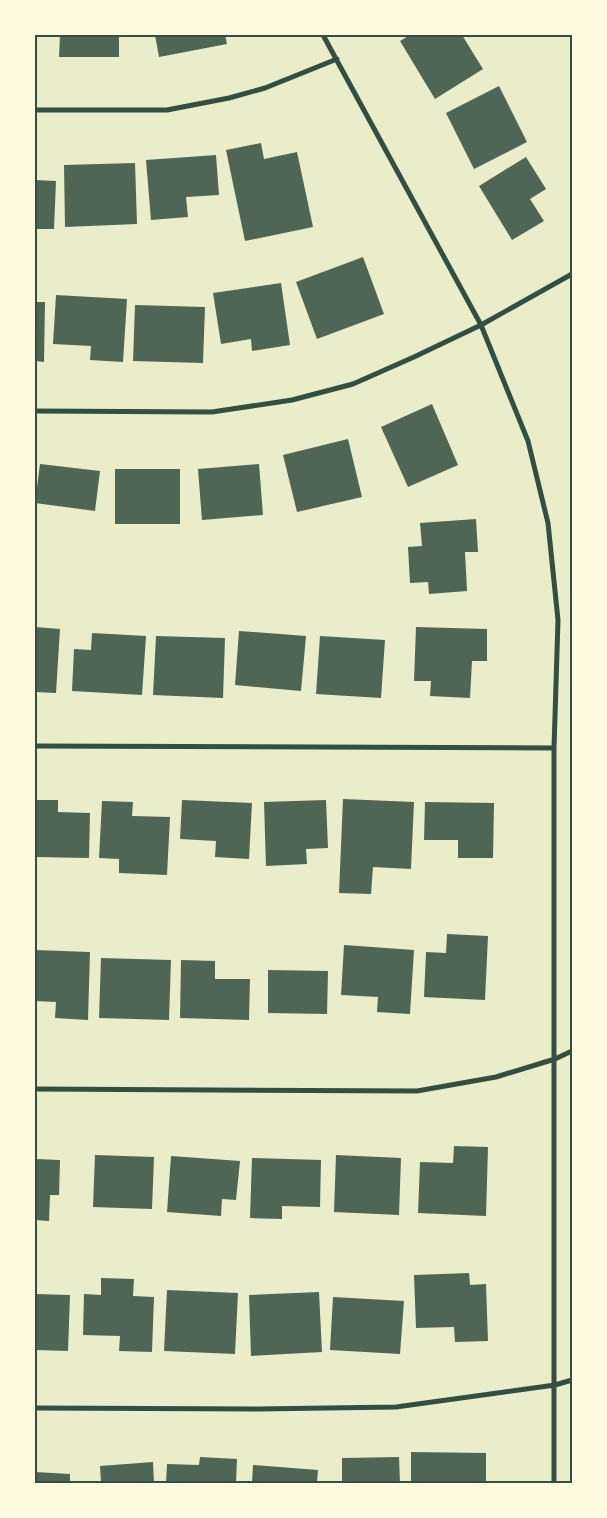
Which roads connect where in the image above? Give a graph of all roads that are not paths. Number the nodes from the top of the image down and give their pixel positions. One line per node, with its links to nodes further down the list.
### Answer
1 (323, 35): 2 (street)
2 (337, 59): 3 (street); 5 (street)
3 (35, 110)
4 (572, 274): 5 (street)
5 (481, 325): 6 (street); 8 (street)
6 (35, 411)
7 (35, 746): 8 (street)
8 (554, 748): 10 (street)
9 (572, 1051): 10 (street)
10 (555, 1059): 11 (street); 13 (street)
11 (35, 1089)
12 (572, 1380): 13 (street)
13 (555, 1385): 14 (street); 15 (street)
14 (35, 1408)
15 (554, 1483)

